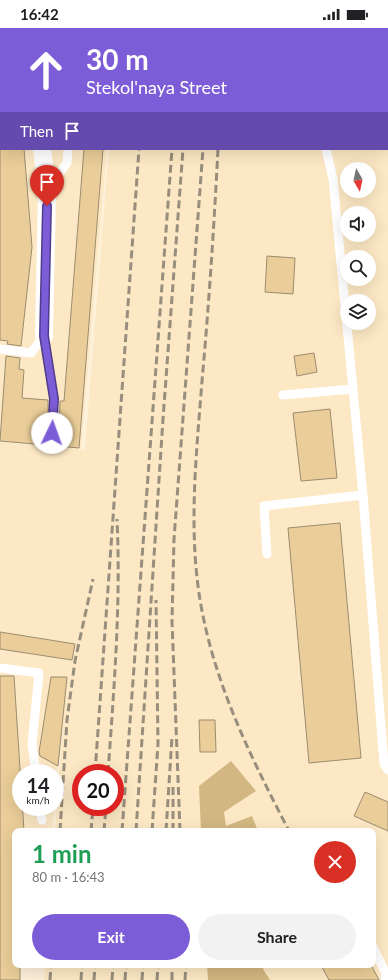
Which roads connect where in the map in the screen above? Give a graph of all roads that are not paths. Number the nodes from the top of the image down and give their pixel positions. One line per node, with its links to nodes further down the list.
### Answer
1 (42, 150): 4 (street)
2 (68, 150): 4 (lane)
3 (326, 150): 7 (lane)
4 (47, 192): 5 (street)
5 (44, 336): 6 (lane); 9 (lane)
6 (0, 349)
7 (353, 389): 8 (lane); 10 (lane)
8 (283, 394)
9 (52, 433)
10 (363, 495): 11 (lane); 14 (lane)
11 (267, 554)
12 (0, 668): 13 (lane)
13 (35, 764)
14 (388, 770)
15 (41, 816): 16 (lane)
16 (42, 820)
17 (376, 953): 18 (lane)
18 (385, 980)

